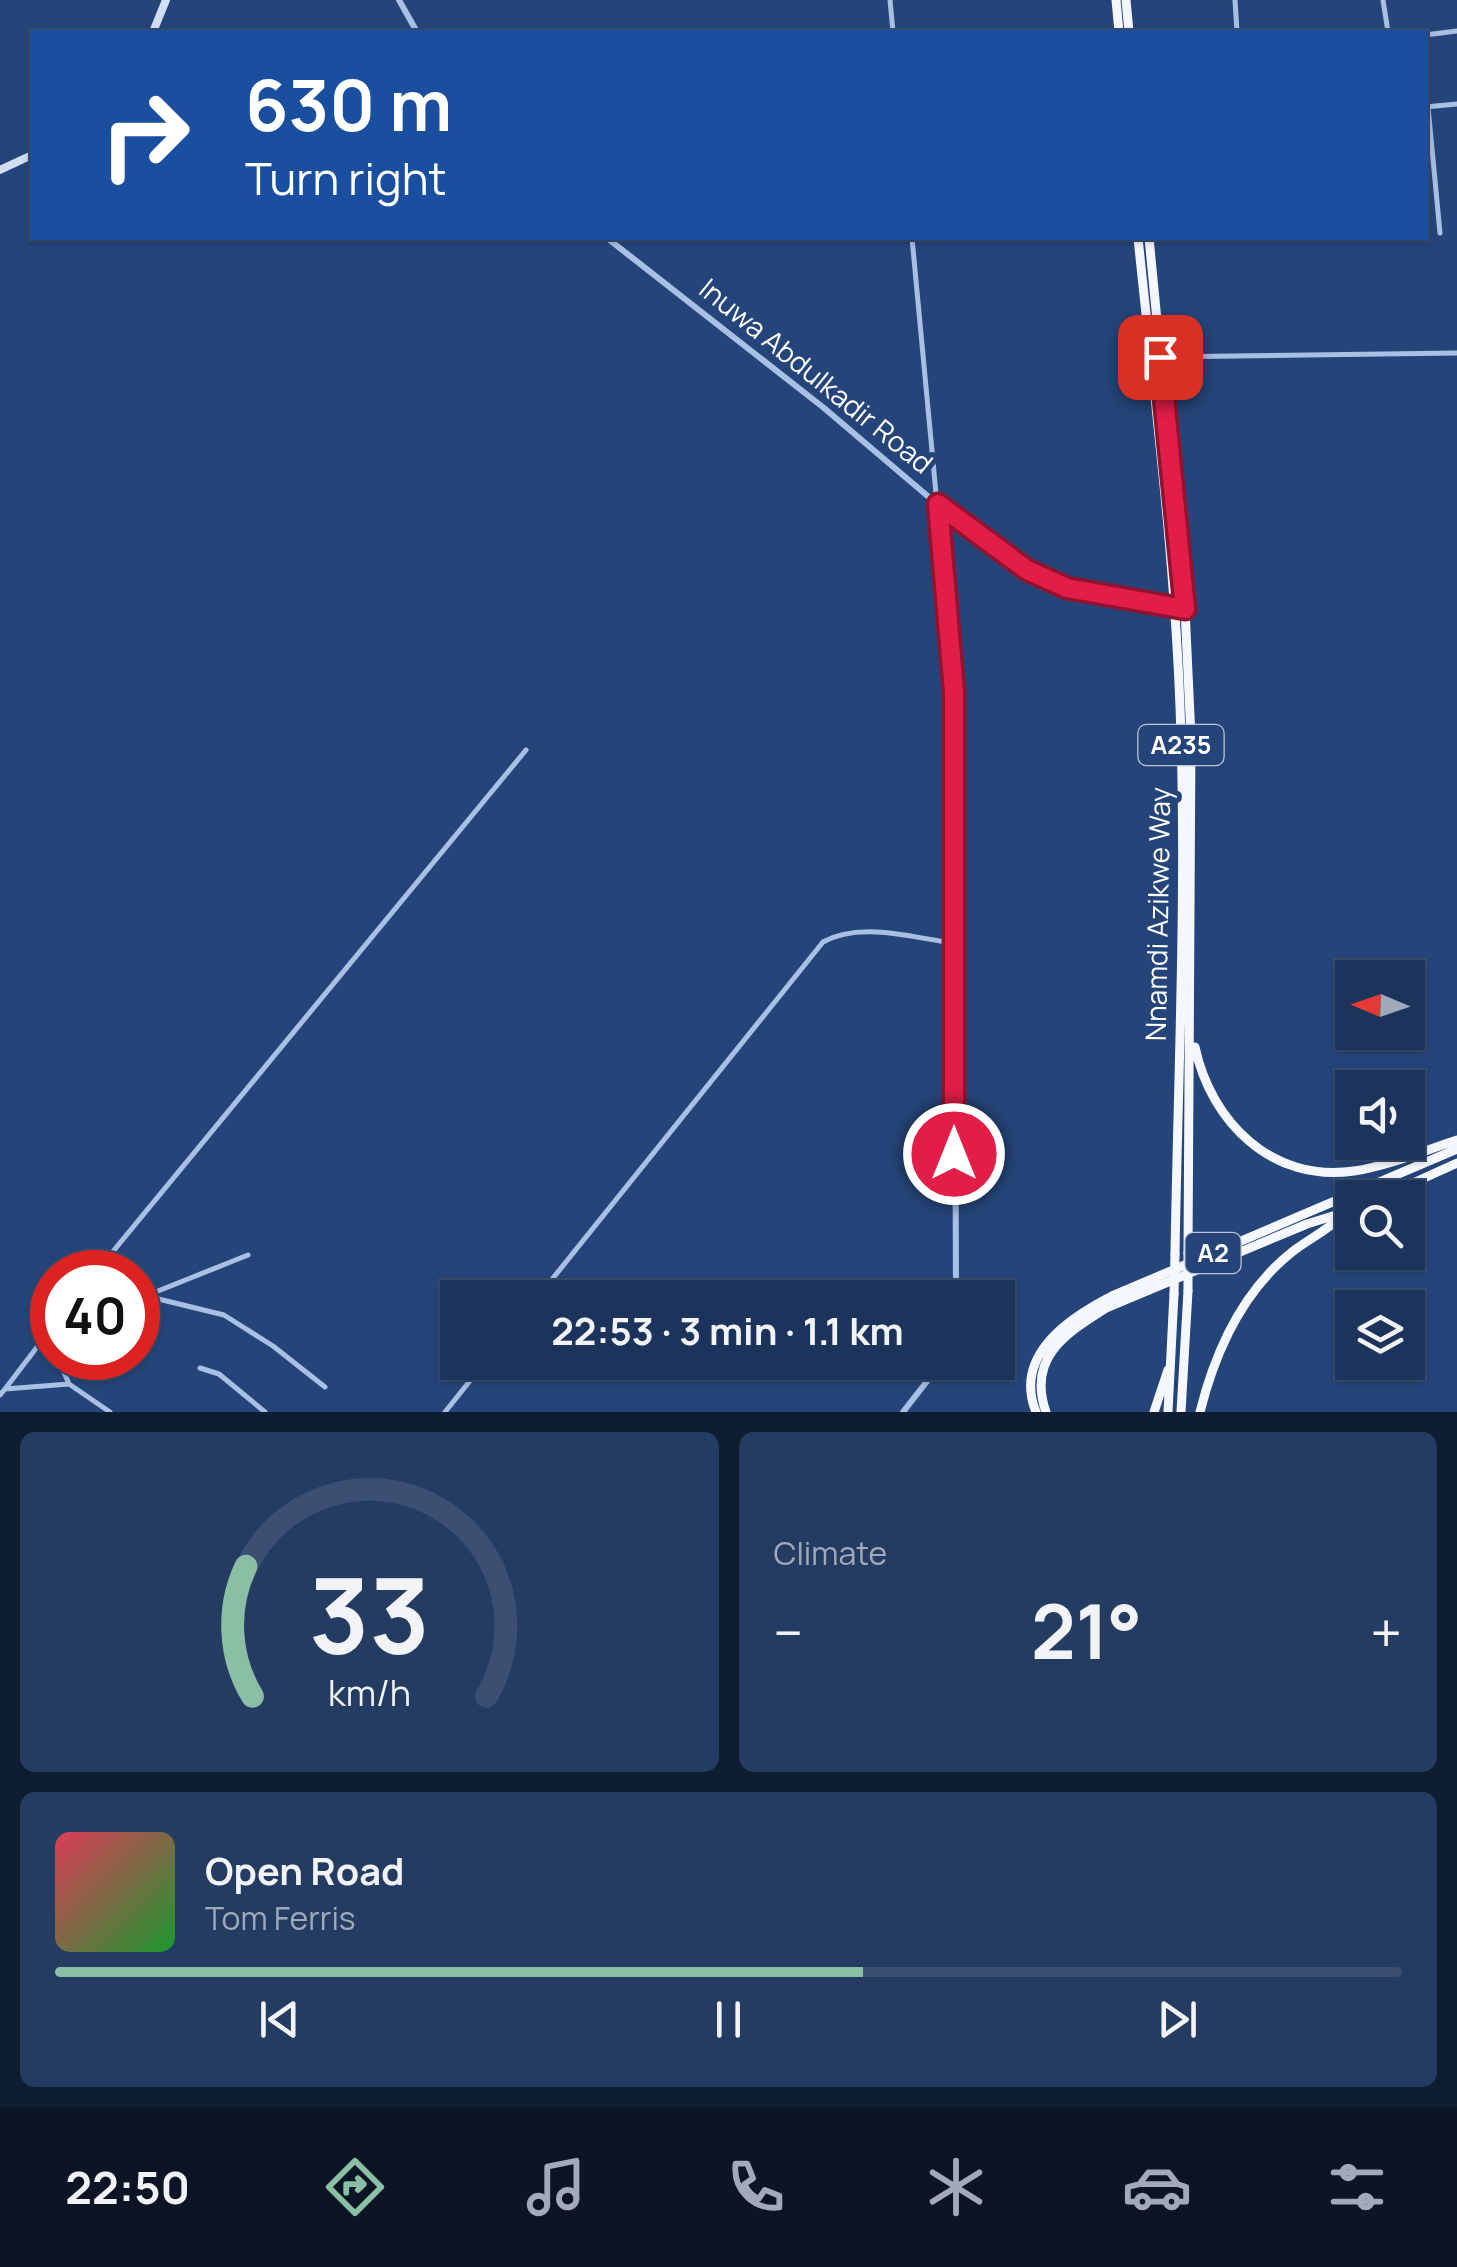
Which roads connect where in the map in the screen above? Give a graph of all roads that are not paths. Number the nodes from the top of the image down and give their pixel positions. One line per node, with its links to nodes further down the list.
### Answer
1 (166, 0): 8 (main road)
2 (399, 0): 9 (street)
3 (890, 0): 10 (street)
4 (1116, 0): 11 (highway)
5 (1126, 0): 12 (highway)
6 (1235, 0): 13 (street)
7 (1383, 0): 14 (street)
8 (154, 30)
9 (416, 30)
10 (892, 30)
11 (1119, 30)
12 (1129, 30)
13 (1237, 30)
14 (1388, 30)
15 (1457, 32): 16 (street)
16 (1428, 34)
17 (1457, 104): 18 (street)
18 (1428, 107)
19 (1428, 117): 22 (street)
20 (30, 157): 21 (main road)
21 (0, 170)
22 (1440, 234)
23 (610, 240): 29 (street, Inuwa Abdulkadir Road)
24 (912, 240): 29 (street)
25 (1138, 240): 30 (highway, Nnamdi Azikwe Way / A235)
26 (1149, 240): 28 (highway, Nnamdi Azikwe Way / A235)
27 (1457, 353): 28 (street)
28 (1160, 357): 30 (highway, Nnamdi Azikwe Way / A235)
29 (938, 504): 30 (street); 32 (street, Inuwa Abdulkadir Road)
30 (1180, 608): 33 (highway, Nnamdi Azikwe Way / A235); 46 (highway, Nnamdi Azikwe Way / A235, bridge)
31 (526, 750): 40 (street)
32 (954, 943): 42 (street); 43 (street, Inuwa Abdulkadir Road)
33 (1191, 1029): 34 (highway); 63 (highway, Nnamdi Azikwe Way / A235, bridge)
34 (1457, 1140)
35 (1457, 1150): 59 (highway, A2)
36 (1457, 1164): 37 (highway)
37 (1421, 1180)
38 (1335, 1216): 60 (highway)
39 (1335, 1221): 64 (highway, A2)
40 (114, 1250)
41 (248, 1255): 44 (street)
42 (551, 1280)
43 (956, 1280)
44 (160, 1288)
45 (160, 1300): 53 (street)
46 (1174, 1343): 61 (highway); 62 (highway, Nnamdi Azikwe Way / A235)
47 (30, 1356): 54 (street)
48 (200, 1368): 56 (street)
49 (66, 1380): 52 (street)
50 (471, 1380): 57 (street)
51 (928, 1380): 58 (street)
52 (68, 1384): 54 (street); 55 (street)
53 (325, 1387)
54 (2, 1392)
55 (110, 1412)
56 (265, 1412)
57 (445, 1412)
58 (903, 1412)
59 (1036, 1412)
60 (1046, 1412)
61 (1154, 1412)
62 (1168, 1412)
63 (1182, 1412)
64 (1200, 1412)

